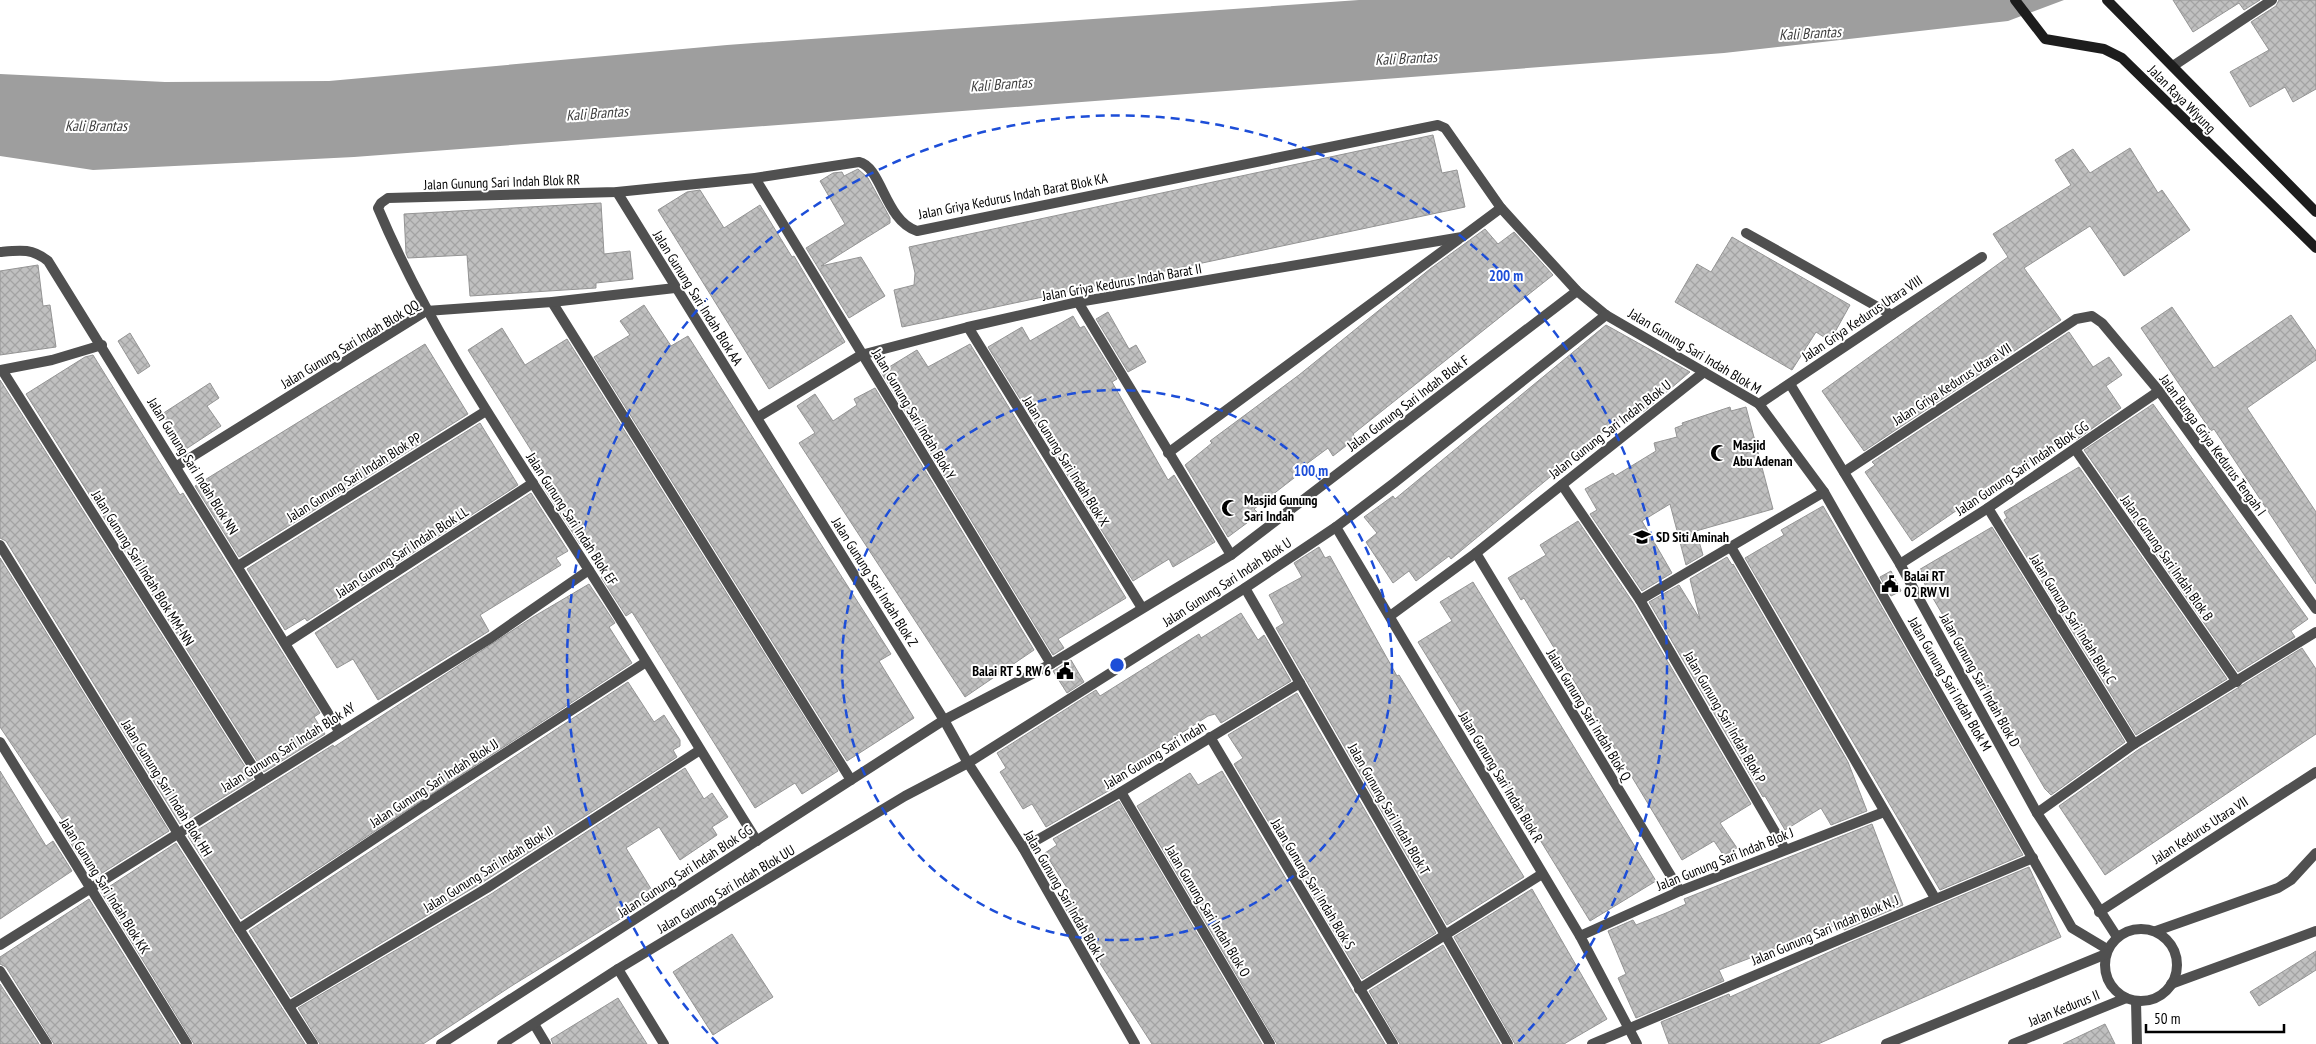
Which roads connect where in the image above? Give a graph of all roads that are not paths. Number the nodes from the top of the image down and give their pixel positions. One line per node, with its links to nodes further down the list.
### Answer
1 (2014, 0): 13 (main road, Jalan Raya Wiyung)
2 (2272, 0): 4 (street)
3 (2109, 1): 4 (main road, Jalan Raya Wiyung)
4 (2173, 66): 10 (main road, Jalan Raya Wiyung)
5 (1444, 128): 6 (street, Jalan Griya Kedurus Indah Barat Blok KA); 9 (street, Jalan Gunung Sari Indah Blok M)
6 (755, 178): 7 (street, Jalan Griya Kedurus Indah Barat Blok KA); 26 (street, Jalan Gunung Sari Indah Blok Y)
7 (617, 192): 8 (street, Jalan Gunung Sari Indah Blok RR); 16 (street, Jalan Gunung Sari Indah Blok AA)
8 (379, 206): 20 (street, Jalan Gunung Sari Indah Blok EF)
9 (1501, 208): 12 (street, Jalan Griya Kedurus Indah Barat II); 17 (street, Jalan Gunung Sari Indah Blok M)
10 (2316, 212)
11 (1746, 233): 22 (street)
12 (1462, 237): 19 (street, Jalan Griya Kedurus Indah Barat II); 35 (street)
13 (2316, 248)
14 (0, 252): 25 (street, Jalan Gunung Sari Indah Blok NN)
15 (1982, 257): 22 (street, Jalan Griya Kedurus Utara VIII)
16 (675, 288): 18 (street, Jalan Gunung Sari Indah Blok QQ); 33 (street, Jalan Gunung Sari Indah Blok AA)
17 (1577, 291): 21 (street, Jalan Gunung Sari Indah Blok M); 46 (street, Jalan Gunung Sari Indah Blok F)
18 (552, 302): 20 (street, Jalan Gunung Sari Indah Blok QQ); 69 (street)
19 (1078, 302): 24 (street, Jalan Griya Kedurus Indah Barat II); 35 (street)
20 (426, 312): 32 (street, Jalan Gunung Sari Indah Blok EF); 36 (street, Jalan Gunung Sari Indah Blok QQ)
21 (1606, 315): 28 (street, Jalan Gunung Sari Indah Blok M); 42 (street, Jalan Gunung Sari Indah Blok U)
22 (1892, 315): 29 (street, Jalan Griya Kedurus Utara VIII)
23 (2076, 319): 30 (street, Jalan Bunga Griya Kedurus Tengah I); 37 (street, Jalan Griya Kedurus Utara VII)
24 (968, 327): 26 (street, Jalan Griya Kedurus Indah Barat II); 52 (street, Jalan Gunung Sari Indah Blok X)
25 (102, 345): 27 (street); 36 (street, Jalan Gunung Sari Indah Blok NN)
26 (862, 355): 33 (street, Jalan Griya Kedurus Indah Barat II); 58 (street, Jalan Gunung Sari Indah Blok Y)
27 (1, 370): 70 (street, Jalan Gunung Sari Indah Blok MM-NN)
28 (1704, 372): 31 (street, Jalan Gunung Sari Indah Blok M); 39 (street, Jalan Gunung Sari Indah Blok U)
29 (1790, 384): 31 (street, Jalan Griya Kedurus Utara VIII); 37 (street, Jalan Gunung Sari Indah Blok D)
30 (2158, 391): 34 (street, Jalan Gunung Sari Indah Blok GG); 53 (street, Jalan Bunga Griya Kedurus Tengah I)
31 (1759, 404): 40 (street, Jalan Gunung Sari Indah Blok M)
32 (486, 411): 38 (street, Jalan Gunung Sari Indah Blok EF); 48 (street, Jalan Gunung Sari Indah Blok PP)
33 (758, 417): 61 (street, Jalan Gunung Sari Indah Blok Z)
34 (2075, 449): 41 (street, Jalan Gunung Sari Indah Blok GG); 59 (street, Jalan Gunung Sari Indah Blok B)
35 (1168, 454): 46 (street)
36 (177, 466): 48 (street, Jalan Gunung Sari Indah Blok NN)
37 (1844, 472): 47 (street, Jalan Gunung Sari Indah Blok D)
38 (533, 483): 49 (street, Jalan Gunung Sari Indah Blok EF); 56 (street, Jalan Gunung Sari Indah Blok LL)
39 (1562, 485): 45 (street, Jalan Gunung Sari Indah Blok U); 51 (street, Jalan Gunung Sari Indah Blok P)
40 (1824, 492): 44 (street); 79 (street, Jalan Gunung Sari Indah Blok M)
41 (1988, 508): 47 (street, Jalan Gunung Sari Indah Blok GG); 65 (street, Jalan Gunung Sari Indah Blok C)
42 (1336, 527): 50 (street, Jalan Gunung Sari Indah Blok U); 54 (street, Jalan Gunung Sari Indah Blok R)
43 (0, 545): 74 (street, Jalan Gunung Sari Indah Blok HH)
44 (1731, 547): 51 (street); 72 (street)
45 (1476, 553): 54 (street, Jalan Gunung Sari Indah Blok U); 82 (street, Jalan Gunung Sari Indah Blok Q)
46 (1231, 555): 52 (street, Jalan Gunung Sari Indah Blok F)
47 (1900, 564): 73 (street, Jalan Gunung Sari Indah Blok D)
48 (238, 566): 56 (street, Jalan Gunung Sari Indah Blok NN)
49 (589, 570): 57 (street, Jalan Gunung Sari Indah Blok EF); 62 (street, Jalan Gunung Sari Indah Blok AY)
50 (1245, 588): 60 (street, Jalan Gunung Sari Indah Blok T); 67 (street, Jalan Gunung Sari Indah Blok U)
51 (1640, 600): 77 (street, Jalan Gunung Sari Indah Blok P)
52 (1142, 608): 58 (street, Jalan Gunung Sari Indah Blok F)
53 (2316, 609)
54 (1390, 616): 80 (street, Jalan Gunung Sari Indah Blok R)
55 (2316, 632): 59 (street)
56 (286, 643): 62 (street, Jalan Gunung Sari Indah Blok NN)
57 (646, 662): 66 (street, Jalan Gunung Sari Indah Blok EF); 85 (street, Jalan Gunung Sari Indah Blok JJ)
58 (1051, 664): 61 (street, Jalan Gunung Sari Indah Blok F)
59 (2237, 682): 65 (street)
60 (1300, 683): 63 (street, Jalan Gunung Sari Indah); 88 (street, Jalan Gunung Sari Indah Blok T)
61 (944, 720): 67 (street, Jalan Gunung Sari Indah Blok Z); 69 (street, Jalan Gunung Sari Indah Blok GG)
62 (339, 731): 70 (street, Jalan Gunung Sari Indah Blok AY)
63 (1210, 737): 71 (street, Jalan Gunung Sari Indah); 96 (street, Jalan Gunung Sari Indah Blok S)
64 (0, 742): 81 (street, Jalan Gunung Sari Indah Blok KK)
65 (2134, 744): 73 (street)
66 (700, 750): 75 (street, Jalan Gunung Sari Indah Blok EF); 98 (street, Jalan Gunung Sari Indah Blok II)
67 (968, 763): 76 (street, Jalan Gunung Sari Indah Blok L); 93 (street, Jalan Gunung Sari Indah Blok UU)
68 (2316, 772): 84 (street, Jalan Kedurus Utara VII)
69 (851, 780): 75 (street, Jalan Gunung Sari Indah Blok GG)
70 (262, 781): 74 (street, Jalan Gunung Sari Indah Blok AY)
71 (1121, 792): 76 (street, Jalan Gunung Sari Indah); 109 (street, Jalan Gunung Sari Indah Blok O)
72 (1884, 812): 77 (street, Jalan Gunung Sari Indah Blok J); 83 (street)
73 (2038, 812): 84 (street, Jalan Gunung Sari Indah Blok D)
74 (177, 832): 81 (street, Jalan Gunung Sari Indah Blok AY); 85 (street, Jalan Gunung Sari Indah Blok HH)
75 (757, 841): 104 (street, Jalan Gunung Sari Indah Blok GG)
76 (1023, 848): 108 (street, Jalan Gunung Sari Indah Blok L)
77 (1786, 848): 82 (street, Jalan Gunung Sari Indah Blok J)
78 (2316, 853): 86 (street)
79 (2033, 858): 83 (street, Jalan Gunung Sari Indah Blok N, J); 92 (street, Jalan Gunung Sari Indah Blok M)
80 (1542, 874): 88 (street); 89 (street, Jalan Gunung Sari Indah Blok R)
81 (90, 889): 91 (street, Jalan Gunung Sari Indah Blok AY); 102 (street, Jalan Gunung Sari Indah Blok KK)
82 (1680, 891): 89 (street, Jalan Gunung Sari Indah Blok J)
83 (1935, 898): 100 (street, Jalan Gunung Sari Indah Blok N, J)
84 (2099, 912): 90 (street, Jalan Gunung Sari Indah Blok D)
85 (239, 929): 98 (street, Jalan Gunung Sari Indah Blok HH)
86 (2156, 931): 90 (street); 95 (street)
87 (2316, 931): 95 (street)
88 (1446, 935): 96 (street); 111 (street, Jalan Gunung Sari Indah Blok T)
89 (1580, 936): 100 (street, Jalan Gunung Sari Indah Blok R)
90 (2117, 937): 92 (street)
91 (0, 945)
92 (2106, 952): 97 (street); 114 (street)
93 (618, 969): 99 (street, Jalan Gunung Sari Indah Blok UU); 107 (street)
94 (0, 971): 101 (street)
95 (2172, 984): 97 (street)
96 (1359, 988): 110 (street, Jalan Gunung Sari Indah Blok S)
97 (2131, 999): 115 (street, Jalan Kedurus II); 116 (street)
98 (289, 1006): 103 (street, Jalan Gunung Sari Indah Blok HH)
99 (534, 1024): 105 (street, Jalan Gunung Sari Indah Blok UU); 106 (street)
100 (1628, 1029): 112 (street, Jalan Gunung Sari Indah Blok N, J); 113 (street, Jalan Gunung Sari Indah Blok R)
101 (47, 1044)
102 (187, 1044)
103 (313, 1044)
104 (441, 1044)
105 (502, 1044)
106 (546, 1044)
107 (664, 1044)
108 (1136, 1044)
109 (1270, 1044)
110 (1394, 1044)
111 (1508, 1044)
112 (1592, 1044)
113 (1637, 1044)
114 (1886, 1044)
115 (2013, 1044)
116 (2137, 1044)

